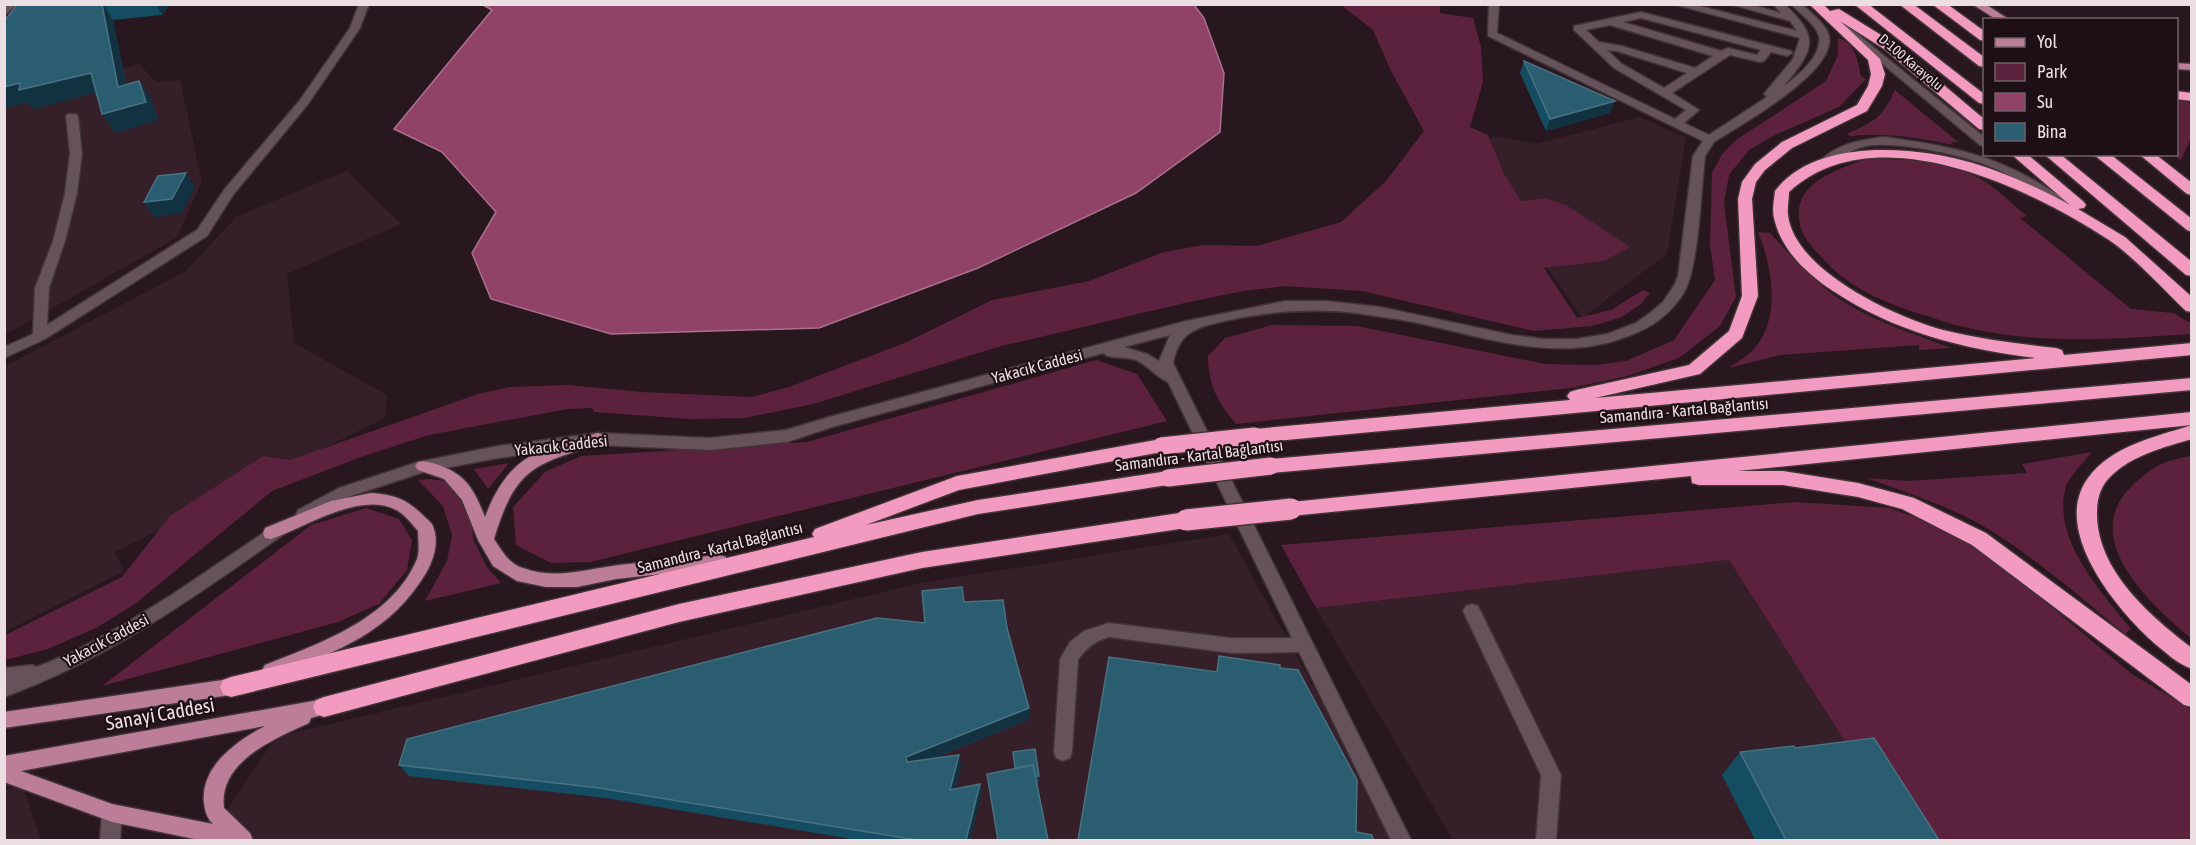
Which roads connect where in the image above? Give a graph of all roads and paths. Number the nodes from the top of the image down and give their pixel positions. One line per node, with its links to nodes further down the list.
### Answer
1 (12, 4): 14 (street)
2 (364, 4): 46 (street)
3 (1494, 4): 31 (street)
4 (1678, 4): 19 (street)
5 (1735, 4): 16 (street)
6 (1778, 4): 16 (street)
7 (1796, 4): 29 (street)
8 (1816, 4): 34 (street, D-100 Karayolu); 53 (highway)
9 (1824, 4): 32 (highway)
10 (1860, 4): 28 (highway)
11 (1905, 4): 25 (highway)
12 (1940, 4): 18 (highway); 20 (highway)
13 (1977, 4): 15 (main road)
14 (4, 13)
15 (2002, 18)
16 (1794, 19): 19 (street)
17 (1609, 21): 21 (street); 22 (street); 24 (street)
18 (1983, 26)
19 (1805, 36): 29 (street)
20 (1983, 36)
21 (1595, 45): 26 (street); 27 (street)
22 (1768, 48): 23 (street); 24 (street)
23 (1787, 53)
24 (1722, 55): 26 (street)
25 (1983, 62)
26 (1696, 72): 27 (street)
27 (1664, 93): 31 (street)
28 (1983, 99)
29 (1750, 112): 33 (street)
30 (72, 116): 46 (street)
31 (1677, 123): 33 (street)
32 (1983, 125)
33 (1710, 140): 45 (street, Yakacık Caddesi)
34 (1983, 142)
35 (2001, 156): 42 (street)
36 (2020, 156): 42 (highway)
37 (2053, 156): 43 (highway)
38 (2103, 156): 41 (highway)
39 (2148, 156): 40 (highway)
40 (2192, 191)
41 (2192, 227)
42 (2120, 240): 44 (highway); 48 (highway)
43 (2192, 271)
44 (2192, 307)
45 (1193, 324): 50 (street, Yakacık Caddesi); 51 (street)
46 (40, 336): 49 (street)
47 (2192, 349): 48 (highway)
48 (2172, 351): 53 (highway)
49 (4, 353)
50 (1086, 353): 51 (street); 56 (street, Yakacık Caddesi)
51 (1176, 383): 63 (street)
52 (2192, 384): 61 (highway, Samandıra - Kartal Bağlantısı, bridge)
53 (1510, 411): 61 (highway, bridge)
54 (2192, 418): 58 (highway)
55 (2192, 432): 64 (highway)
56 (598, 439): 57 (street, Yakacık Caddesi); 60 (main road)
57 (423, 466): 59 (street, Yakacık Caddesi); 60 (main road)
58 (1592, 478): 69 (highway); 70 (highway, bridge)
59 (271, 533): 65 (street, Yakacık Caddesi); 67 (main road, Sanayi Caddesi)
60 (486, 540): 61 (main road)
61 (755, 559): 67 (highway, Samandıra - Kartal Bağlantısı)
62 (1472, 611): 79 (street)
63 (1304, 644): 72 (street); 78 (street)
64 (2192, 660)
65 (41, 672): 66 (street, Yakacık Caddesi); 68 (street, Yakacık Caddesi)
66 (4, 676)
67 (231, 687): 71 (main road, Sanayi Caddesi)
68 (4, 689)
69 (2192, 698)
70 (324, 707): 73 (main road, Sanayi Caddesi); 77 (main road)
71 (4, 720)
72 (1063, 752)
73 (4, 765)
74 (4, 773): 75 (main road)
75 (112, 813): 76 (street); 77 (main road)
76 (110, 840)
77 (243, 840)
78 (1401, 840)
79 (1546, 840)

